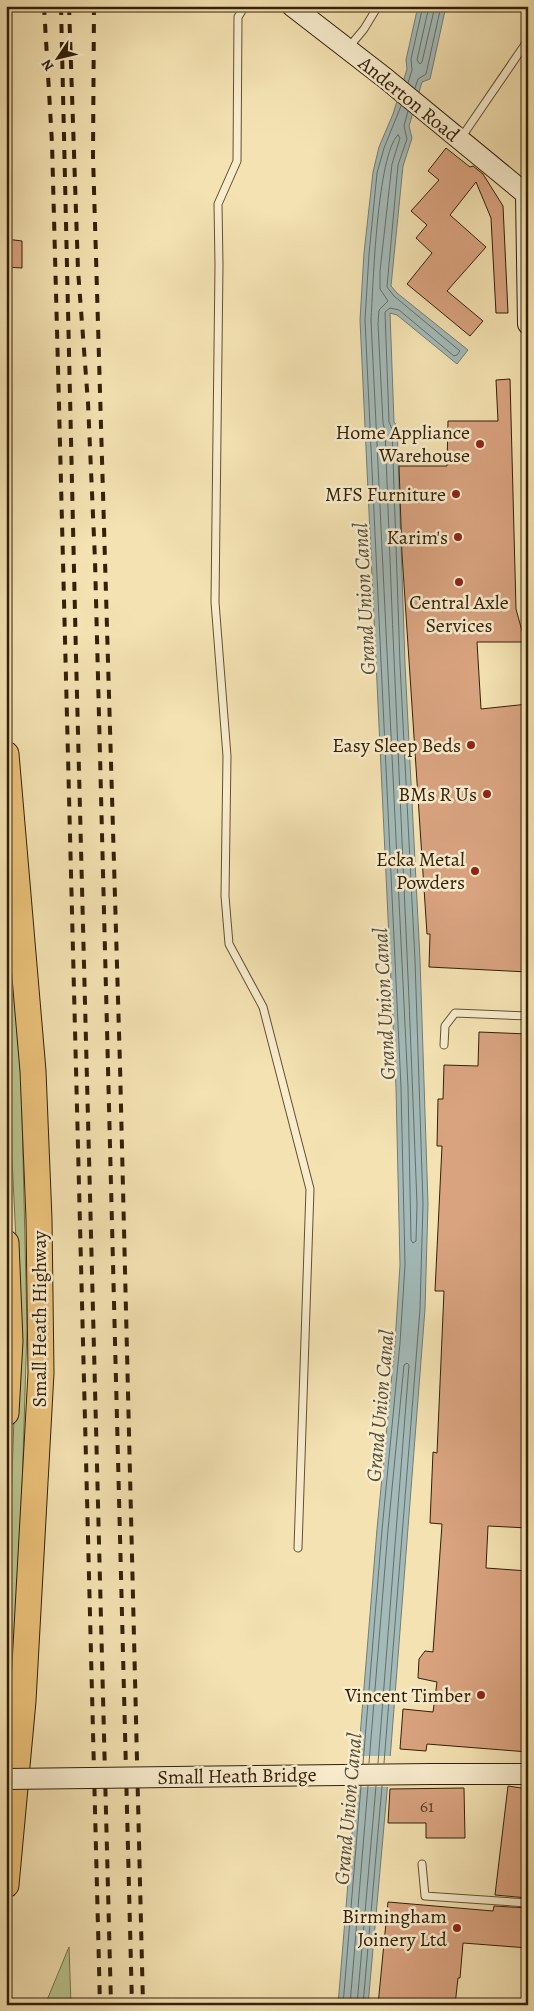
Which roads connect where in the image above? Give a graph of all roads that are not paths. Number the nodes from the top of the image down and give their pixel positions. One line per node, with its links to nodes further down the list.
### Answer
1 (245, 6): 13 (lane)
2 (292, 6): 5 (street, Anderton Road)
3 (378, 6): 5 (lane)
4 (528, 40): 6 (lane)
5 (347, 49): 6 (street, Anderton Road)
6 (460, 140): 7 (street, Anderton Road)
7 (528, 324)
8 (6, 754): 17 (highway, Small Heath Highway)
9 (528, 1016): 10 (lane)
10 (444, 1045)
11 (6, 1242): 12 (highway, Small Heath Highway)
12 (6, 1414)
13 (298, 1548)
14 (528, 1774): 15 (street, Small Heath Bridge, bridge)
15 (6, 1779)
16 (422, 1864): 18 (lane)
17 (6, 1885)
18 (528, 1903)

